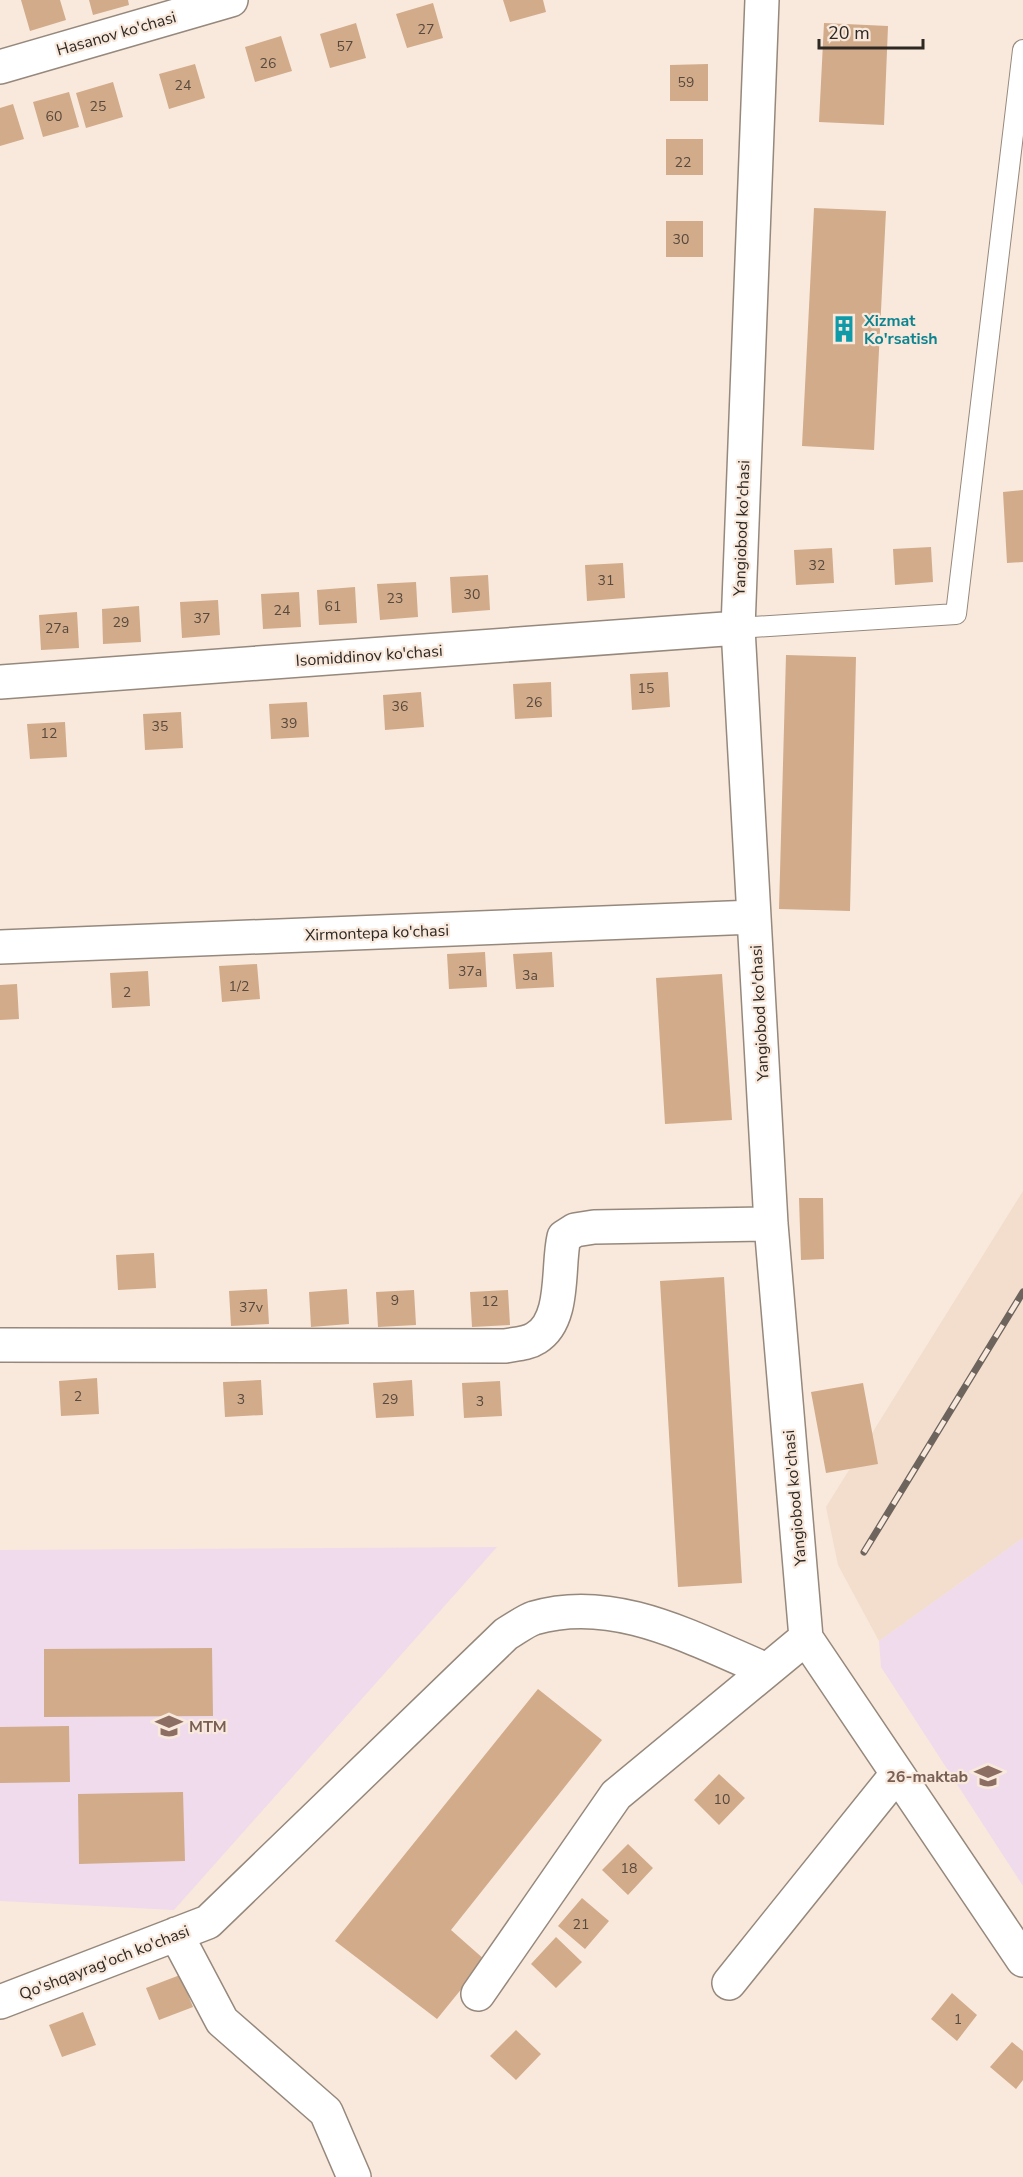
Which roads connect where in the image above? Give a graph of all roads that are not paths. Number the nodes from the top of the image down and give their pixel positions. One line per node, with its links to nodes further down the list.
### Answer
1 (231, 0): 4 (street, Hasanov ko'chasi)
2 (762, 0): 5 (street, Yangiobod ko'chasi)
3 (1023, 50): 5 (lane)
4 (0, 67)
5 (738, 628): 6 (street, Isomiddinov ko'chasi); 7 (street, Yangiobod ko'chasi)
6 (0, 682)
7 (754, 917): 8 (street, Xirmontepa ko'chasi); 9 (street, Yangiobod ko'chasi)
8 (0, 947)
9 (771, 1224): 10 (street); 11 (street, Yangiobod ko'chasi)
10 (0, 1345)
11 (806, 1638): 12 (street); 13 (street, Yangiobod ko'chasi)
12 (767, 1670): 14 (street, Qo'shqayrag'och ko'chasi); 17 (street)
13 (897, 1774): 15 (street, Yangiobod ko'chasi); 16 (street)
14 (176, 1934): 18 (street, Qo'shqayrag'och ko'chasi); 19 (street)
15 (1023, 1960)
16 (729, 1983)
17 (478, 1994)
18 (0, 2002)
19 (354, 2177)

